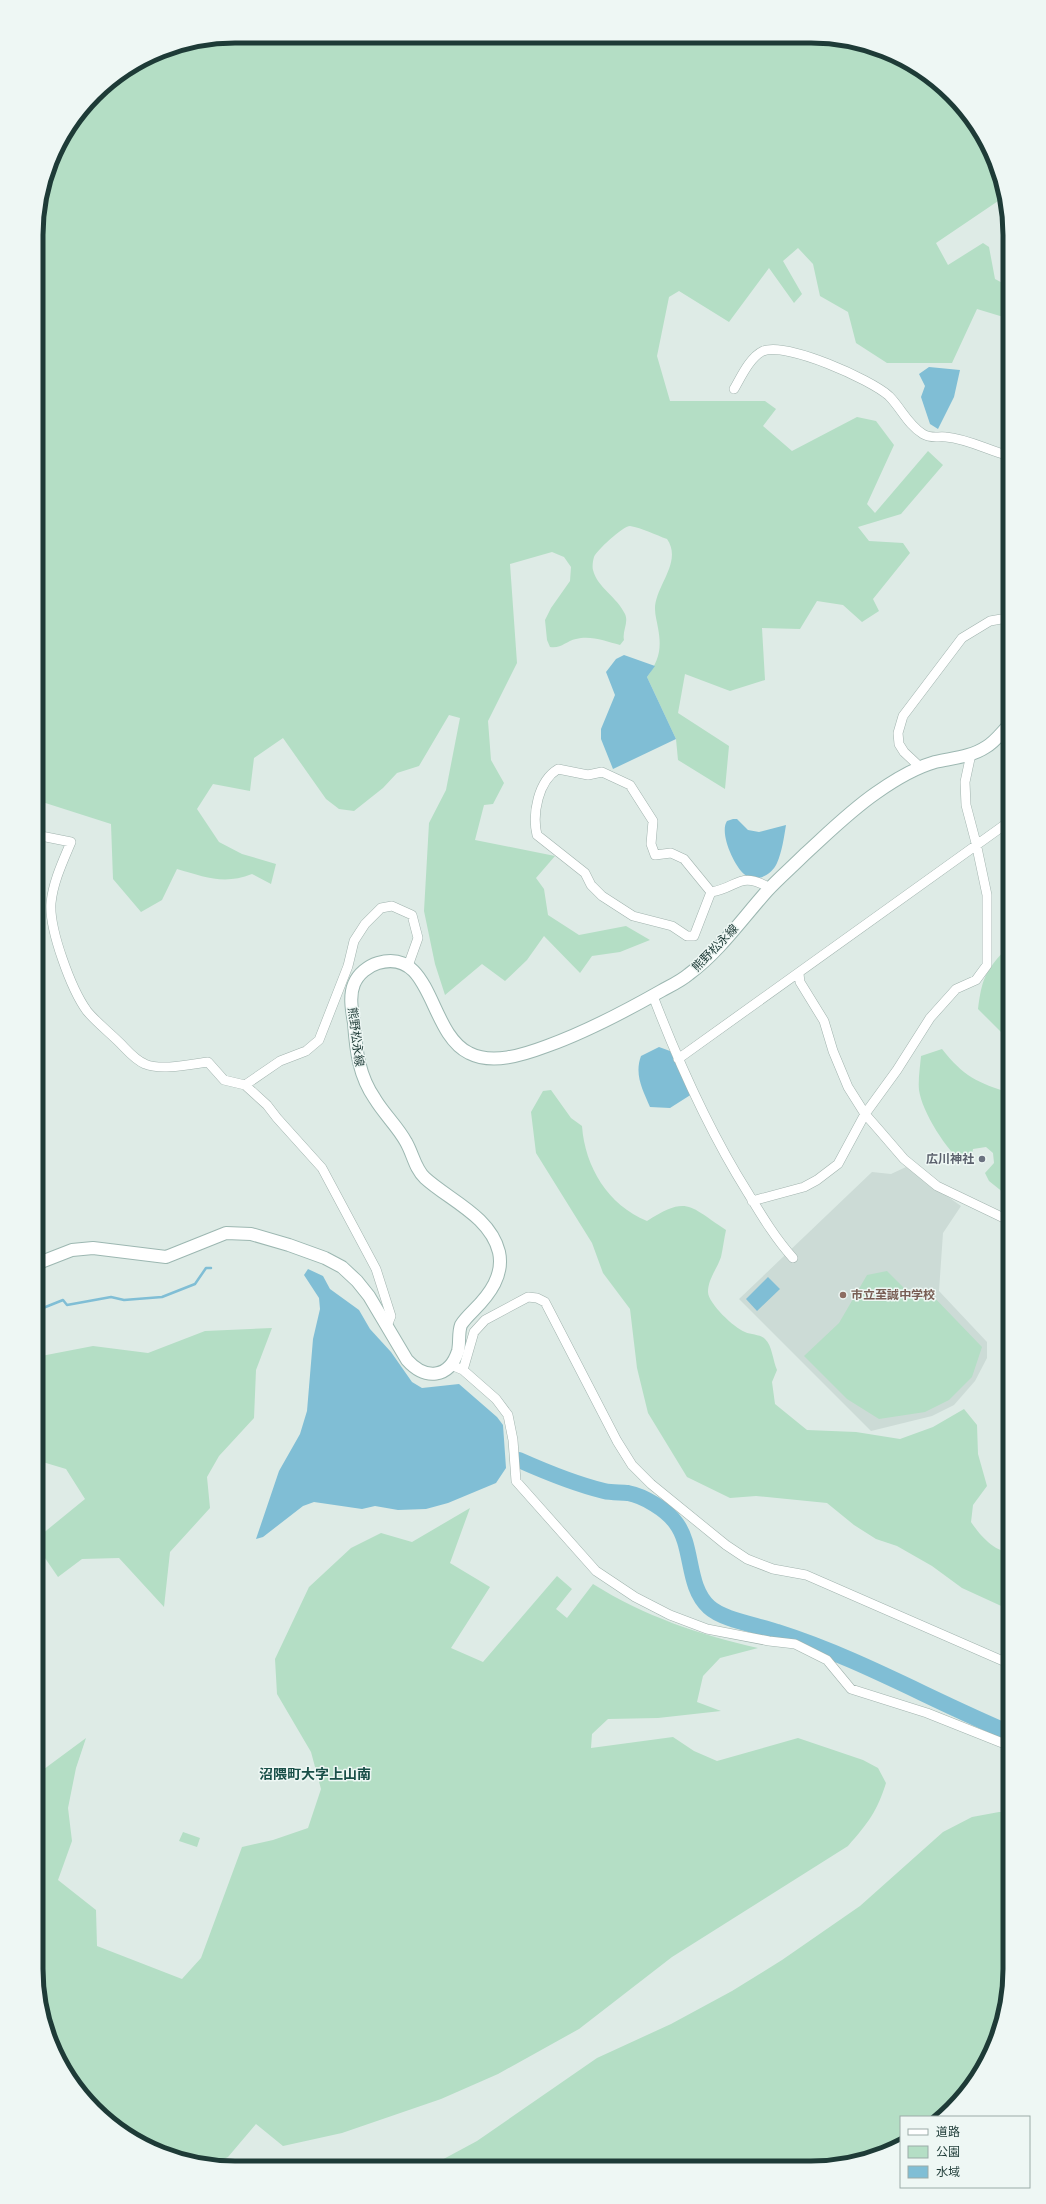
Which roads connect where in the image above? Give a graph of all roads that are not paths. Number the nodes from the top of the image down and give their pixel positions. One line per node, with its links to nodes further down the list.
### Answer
1 (734, 389): 2 (street)
2 (1003, 453)
3 (1003, 619): 6 (street)
4 (1003, 731): 5 (main road, 熊野松永線)
5 (971, 754): 6 (main road, 熊野松永線); 9 (street)
6 (920, 767): 10 (main road, 熊野松永線)
7 (1003, 826): 9 (street)
8 (43, 836): 18 (street)
9 (976, 843): 15 (street); 19 (street)
10 (770, 888): 11 (street); 16 (main road, 熊野松永線)
11 (711, 892): 11 (street)
12 (348, 966): 13 (street); 14 (street); 18 (street)
13 (408, 966): 14 (main road, 熊野松永線); 16 (main road, 熊野松永線)
14 (362, 972): 25 (main road, 熊野松永線)
15 (799, 974): 17 (street); 19 (street)
16 (653, 996): 17 (street)
17 (678, 1059): 20 (street)
18 (246, 1085): 24 (street)
19 (866, 1114): 20 (street); 21 (street)
20 (752, 1201): 22 (street)
21 (1003, 1219)
22 (793, 1258)
23 (43, 1261): 24 (main road)
24 (387, 1326): 25 (main road)
25 (451, 1365): 26 (street)
26 (463, 1370): 27 (street); 28 (street)
27 (1003, 1661)
28 (1003, 1743)

